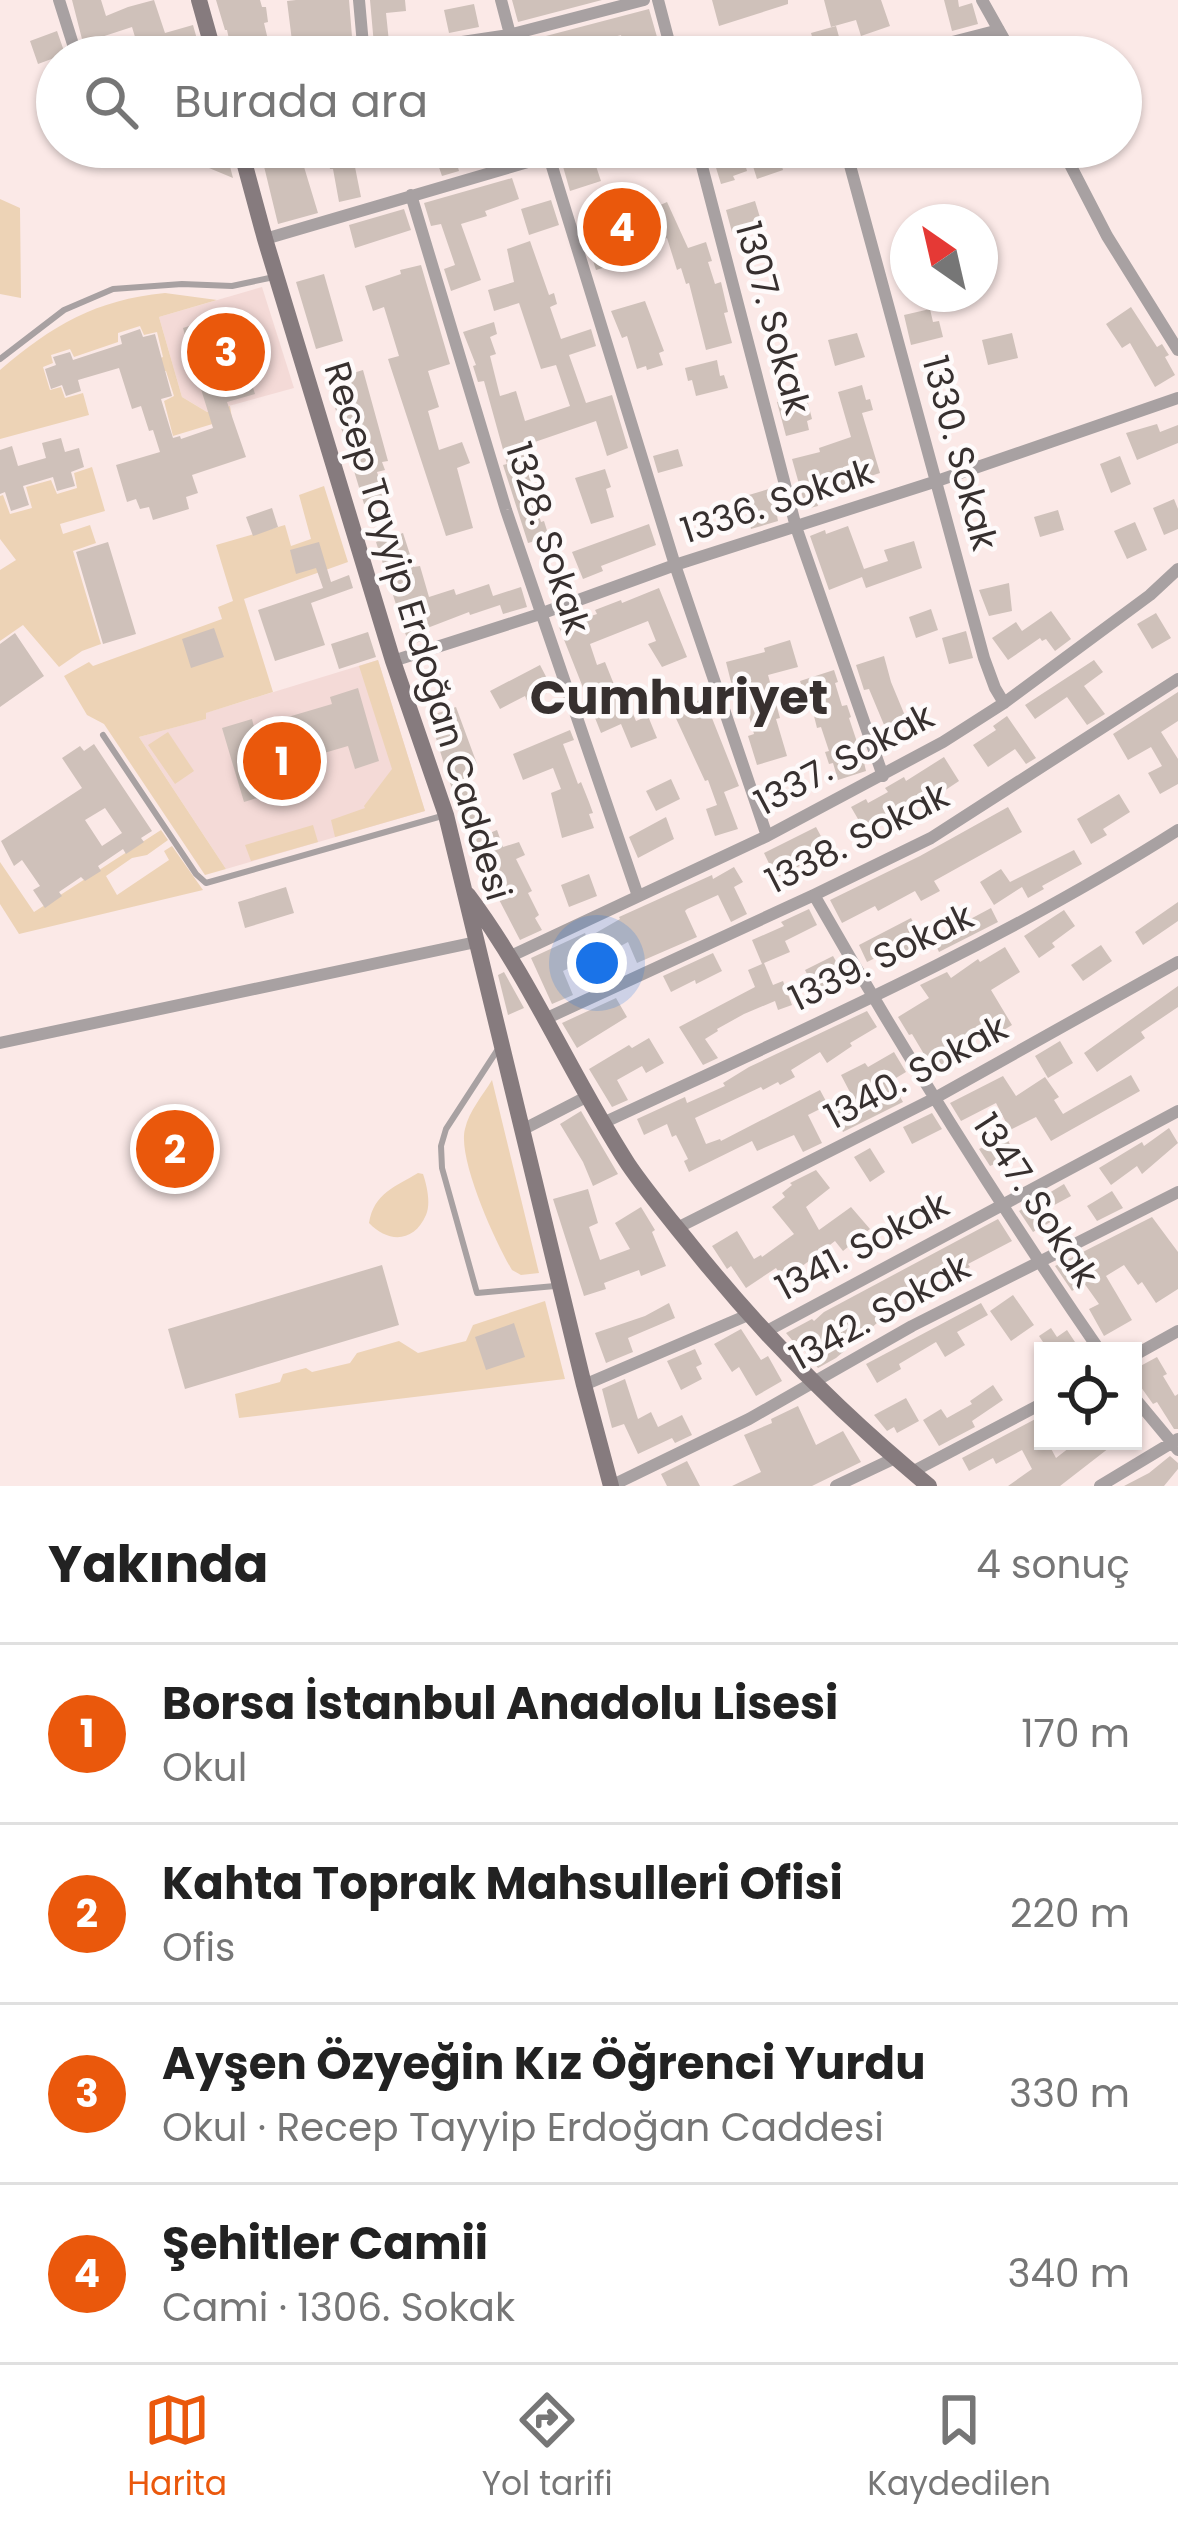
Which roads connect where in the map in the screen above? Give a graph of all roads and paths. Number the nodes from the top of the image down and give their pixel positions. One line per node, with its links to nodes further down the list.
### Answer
1 (59, 0): 10 (street)
2 (200, 0): 11 (street)
3 (359, 0): 12 (street)
4 (501, 0): 9 (street)
5 (644, 0): 9 (street)
6 (658, 0): 14 (street)
7 (982, 0): 8 (street)
8 (999, 29): 15 (street); 16 (street)
9 (509, 35): 13 (street)
10 (70, 36)
11 (209, 36)
12 (362, 36)
13 (502, 36)
14 (667, 36)
15 (973, 36)
16 (1002, 36)
17 (246, 168): 24 (street, Recep Tayyip Erdoğan Caddesi)
18 (496, 168): 23 (street)
19 (552, 168): 31 (street)
20 (702, 168): 30 (street, 1307. Sokak)
21 (851, 168): 29 (street, 1330. Sokak)
22 (1072, 168): 26 (street)
23 (411, 195): 24 (street); 33 (street, 1328. Sokak)
24 (265, 239): 25 (street, Recep Tayyip Erdoğan Caddesi)
25 (276, 276): 27 (lane); 34 (street, Recep Tayyip Erdoğan Caddesi)
26 (1176, 342)
27 (0, 359)
28 (1178, 398): 29 (street, 1336. Sokak)
29 (937, 482): 30 (street, 1336. Sokak); 36 (street, 1330. Sokak)
30 (796, 526): 31 (street, 1336. Sokak); 38 (street, 1307. Sokak)
31 (675, 565): 33 (street, 1336. Sokak); 41 (street)
32 (1178, 569): 36 (street, 1337. Sokak)
33 (540, 614): 34 (street, 1336. Sokak); 44 (street, 1328. Sokak)
34 (393, 661): 39 (street, Recep Tayyip Erdoğan Caddesi)
35 (1178, 679): 43 (street, 1338. Sokak)
36 (1004, 703): 38 (street, 1337. Sokak)
37 (103, 735): 39 (lane)
38 (883, 776): 41 (street, 1337. Sokak)
39 (446, 815): 42 (street, Recep Tayyip Erdoğan Caddesi)
40 (1178, 830): 48 (street, 1339. Sokak)
41 (767, 836): 44 (street, 1337. Sokak)
42 (462, 886): 45 (street, Recep Tayyip Erdoğan Caddesi); 46 (street)
43 (814, 895): 48 (street, 1347. Sokak); 49 (street, 1338. Sokak)
44 (638, 896): 46 (street, 1337. Sokak)
45 (476, 942): 50 (street); 51 (street, Recep Tayyip Erdoğan Caddesi)
46 (511, 956): 49 (street)
47 (1178, 962): 53 (street, 1340. Sokak)
48 (872, 997): 53 (street, 1347. Sokak); 55 (street, 1339. Sokak)
49 (545, 1019): 52 (street)
50 (0, 1043)
51 (502, 1043): 56 (street, Recep Tayyip Erdoğan Caddesi); 61 (lane)
52 (588, 1096): 55 (street); 56 (street)
53 (935, 1098): 58 (street, 1347. Sokak); 59 (street, 1340. Sokak)
54 (1178, 1112): 58 (street, 1341. Sokak)
55 (603, 1124): 59 (street)
56 (522, 1130): 61 (street, Recep Tayyip Erdoğan Caddesi)
57 (1178, 1192): 60 (street, 1342. Sokak)
58 (1001, 1205): 60 (street, 1347. Sokak); 64 (street, 1341. Sokak)
59 (677, 1228): 62 (street)
60 (1037, 1261): 65 (street, 1347. Sokak); 67 (street, 1342. Sokak)
61 (560, 1286): 68 (street, Recep Tayyip Erdoğan Caddesi)
62 (748, 1315): 64 (street); 68 (street)
63 (1178, 1330): 66 (street)
64 (765, 1332): 67 (street)
65 (1094, 1342)
66 (1142, 1351)
67 (814, 1383): 72 (street); 74 (street, 1342. Sokak)
68 (584, 1385): 74 (street, Recep Tayyip Erdoğan Caddesi)
69 (1142, 1406): 71 (street)
70 (1034, 1408): 73 (street)
71 (1176, 1444): 77 (street)
72 (895, 1458): 73 (street); 75 (street)
73 (912, 1472): 76 (street)
74 (611, 1486)
75 (836, 1486)
76 (929, 1486)
77 (1100, 1486)

